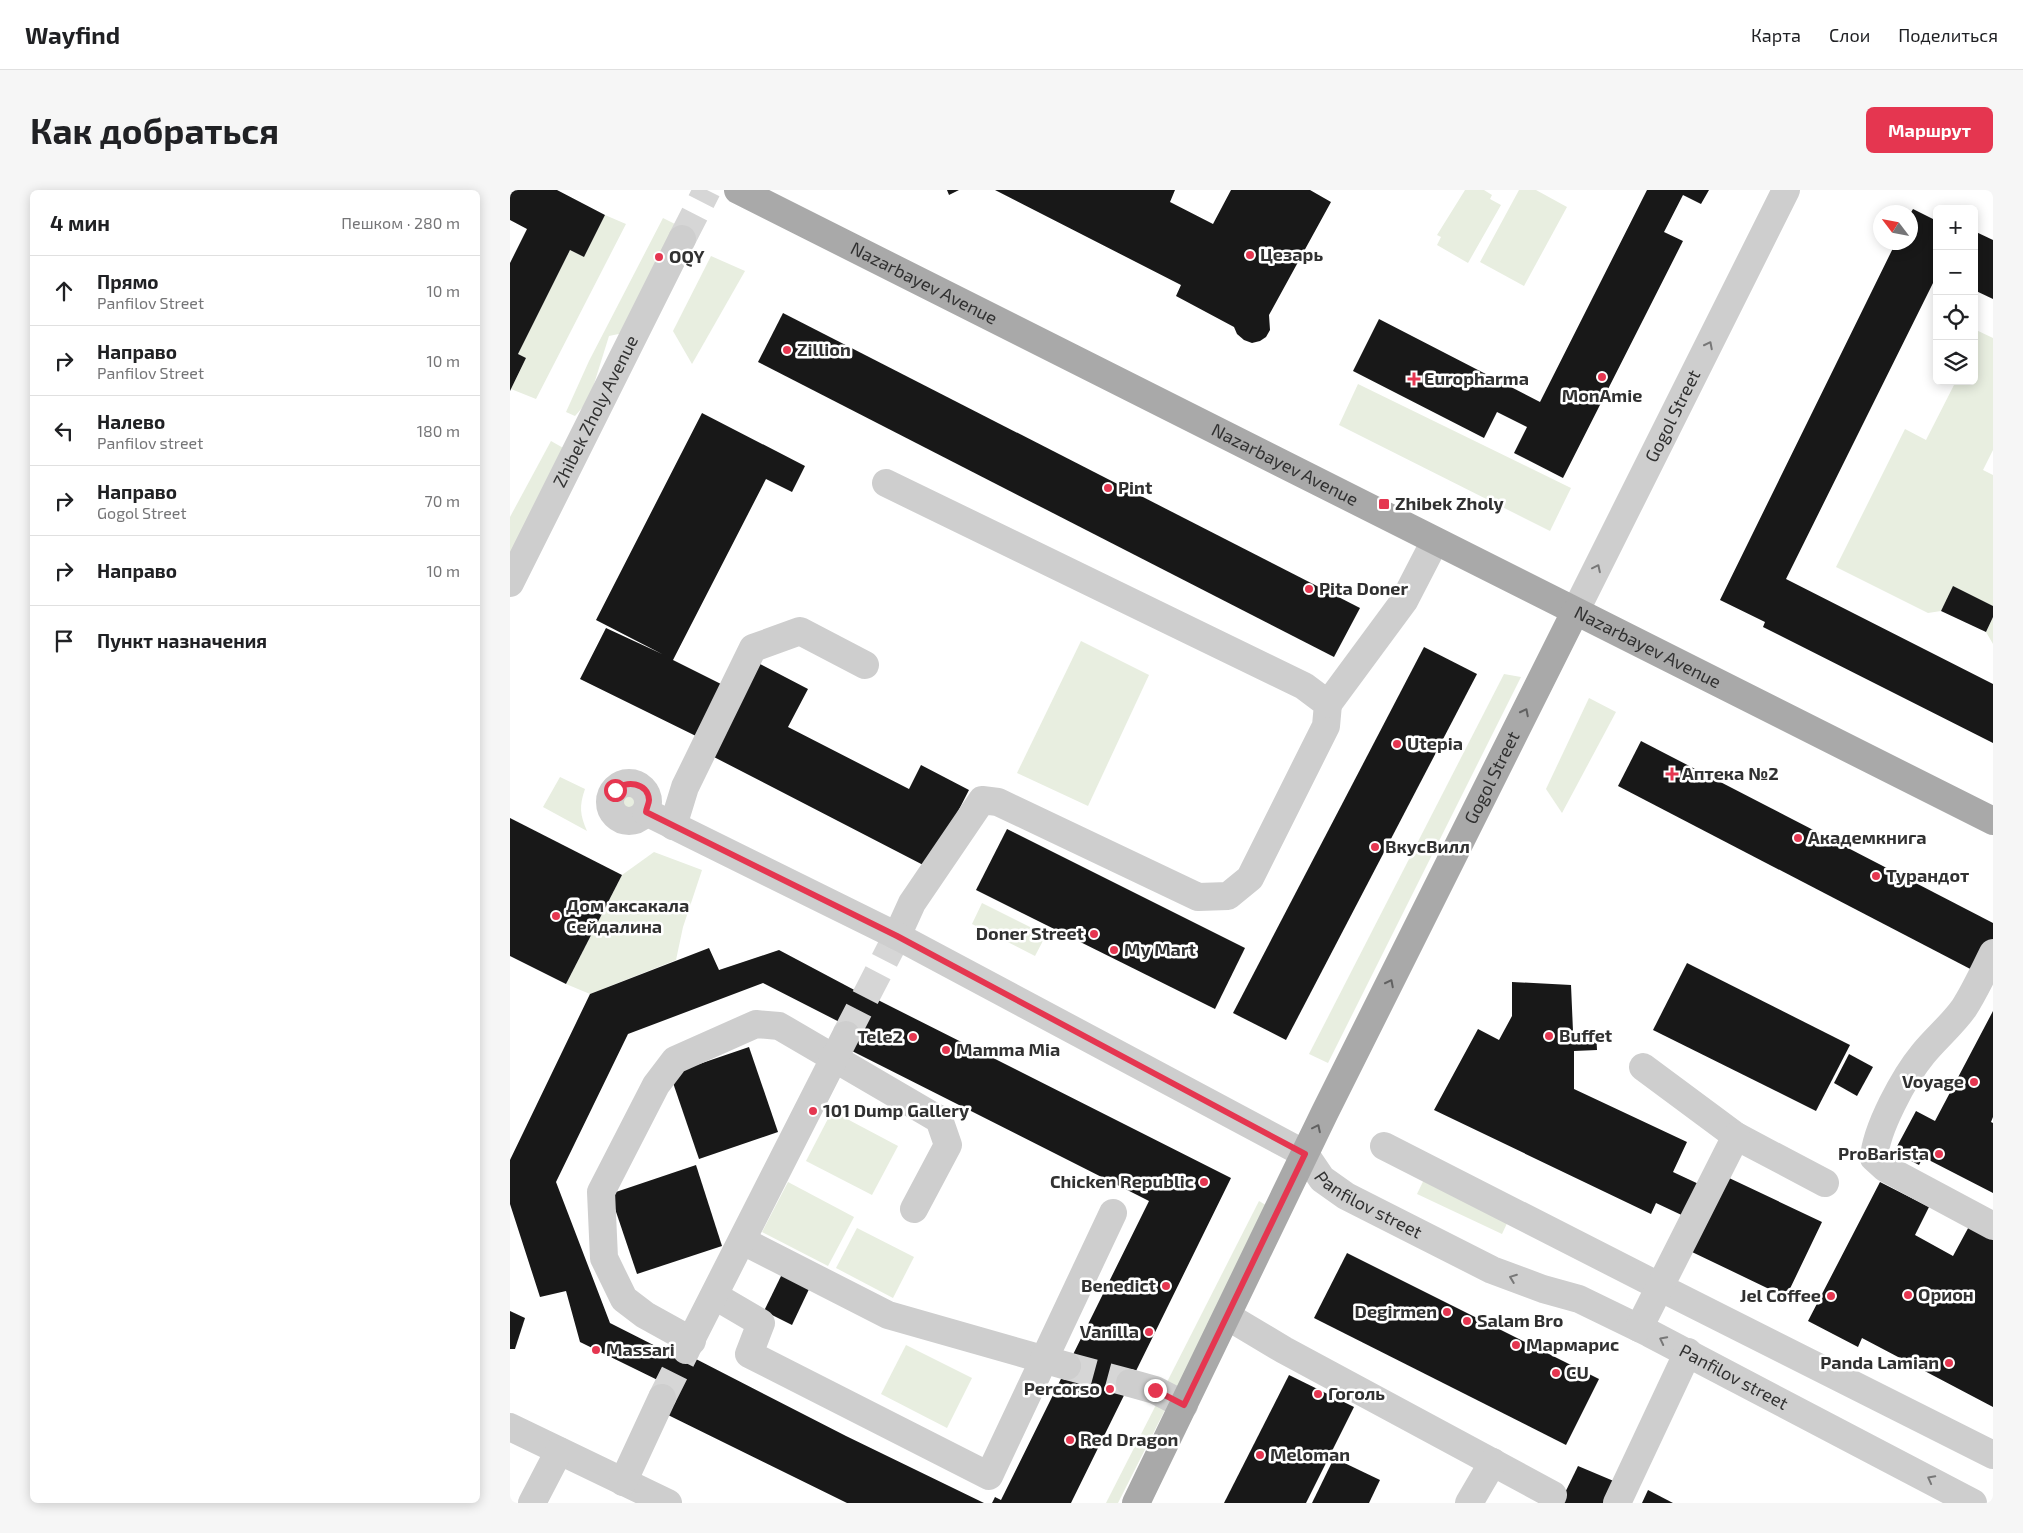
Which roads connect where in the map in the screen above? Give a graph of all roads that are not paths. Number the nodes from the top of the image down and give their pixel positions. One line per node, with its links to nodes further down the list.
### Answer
1 (738, 190): 5 (main road, Nazarbayev Avenue)
2 (1786, 190): 7 (street, Gogol Street, one-way to 2)
3 (682, 239): 6 (street, Zhibek Zholy Avenue)
4 (886, 484): 9 (street)
5 (1436, 541): 7 (main road, Nazarbayev Avenue); 9 (street)
6 (510, 583)
7 (1575, 612): 11 (main road, Nazarbayev Avenue); 19 (main road, Gogol Street, one-way to 7)
8 (865, 665): 12 (street)
9 (1328, 704): 13 (street)
10 (646, 812): 12 (street, Panfilov street)
11 (1993, 821)
12 (674, 826): 13 (street, Panfilov street)
13 (897, 936): 19 (street, Panfilov street)
14 (1993, 953): 23 (street)
15 (840, 1047): 21 (street); 24 (street); 27 (street)
16 (1643, 1067): 17 (street)
17 (1736, 1136): 20 (street); 29 (street)
18 (1384, 1146): 25 (street)
19 (1305, 1154): 28 (main road, Gogol Street); 29 (street, Panfilov street, one-way to 19)
20 (1826, 1183)
21 (914, 1210)
22 (1113, 1213): 31 (street)
23 (1993, 1226)
24 (743, 1241): 27 (street); 31 (street)
25 (1647, 1280)
26 (1673, 1294): 37 (street)
27 (715, 1296): 31 (street)
28 (1226, 1316): 34 (main road, Gogol Street); 38 (street)
29 (1639, 1328): 30 (street, Panfilov street, one-way to 29)
30 (1688, 1352): 45 (street); 46 (street, Panfilov street, one-way to 30)
31 (1056, 1363)
32 (1130, 1383): 34 (street)
33 (662, 1398): 39 (street)
34 (1184, 1405): 43 (main road, Gogol Street)
35 (510, 1427): 36 (street)
36 (559, 1451): 39 (street); 41 (street)
37 (1993, 1455)
38 (1492, 1462): 40 (street); 44 (street)
39 (623, 1482): 42 (street)
40 (1553, 1496)
41 (532, 1503)
42 (668, 1503)
43 (1136, 1503)
44 (1469, 1503)
45 (1617, 1503)
46 (1974, 1503)

